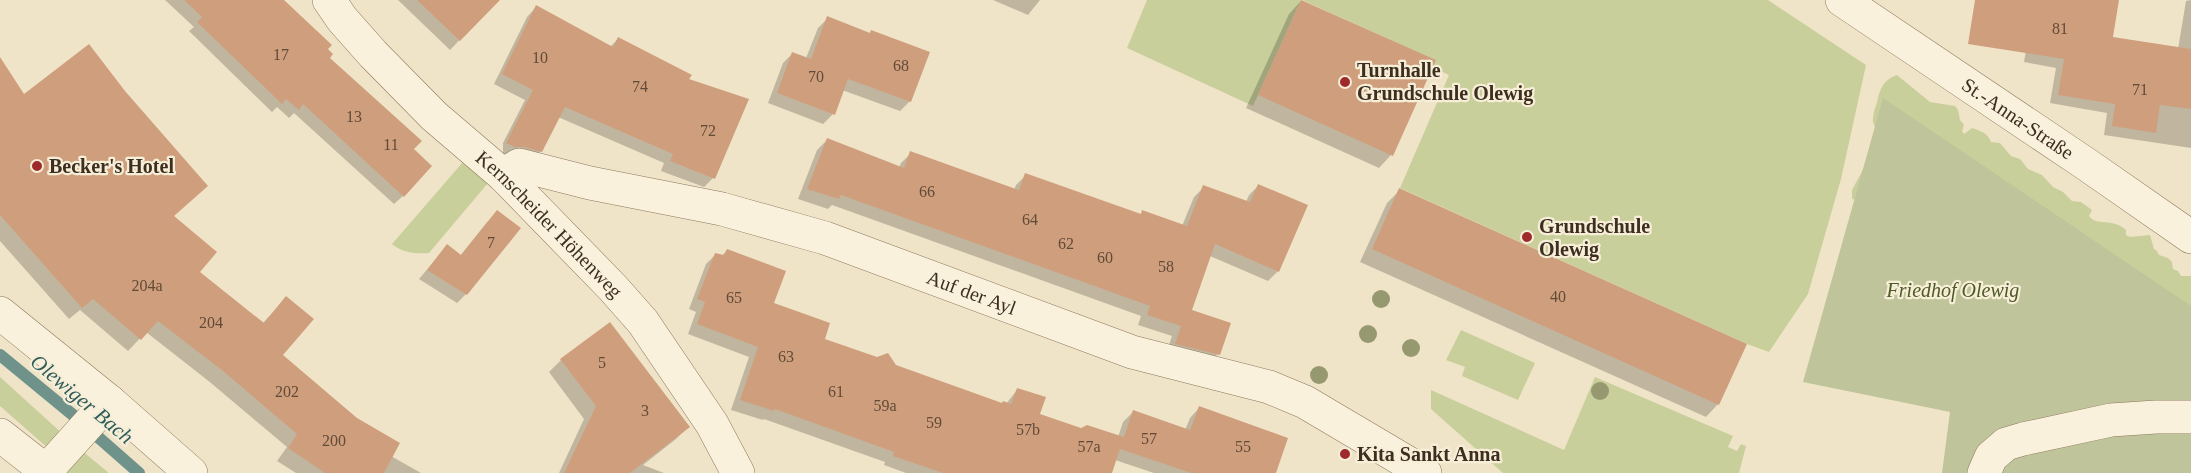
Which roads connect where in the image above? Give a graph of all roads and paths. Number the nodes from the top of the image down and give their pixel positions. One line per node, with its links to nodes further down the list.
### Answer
1 (329, 0): 3 (street, Kernscheider Höhenweg)
2 (1842, 0): 4 (street, St.-Anna-Straße)
3 (503, 175): 10 (street, Kernscheider Höhenweg); 11 (street, Auf der Ayl)
4 (2191, 237)
5 (0, 313): 7 (street)
6 (2191, 417): 12 (street)
7 (93, 418): 8 (street); 9 (street)
8 (0, 435)
9 (191, 473)
10 (738, 473)
11 (1425, 473)
12 (1984, 473)

